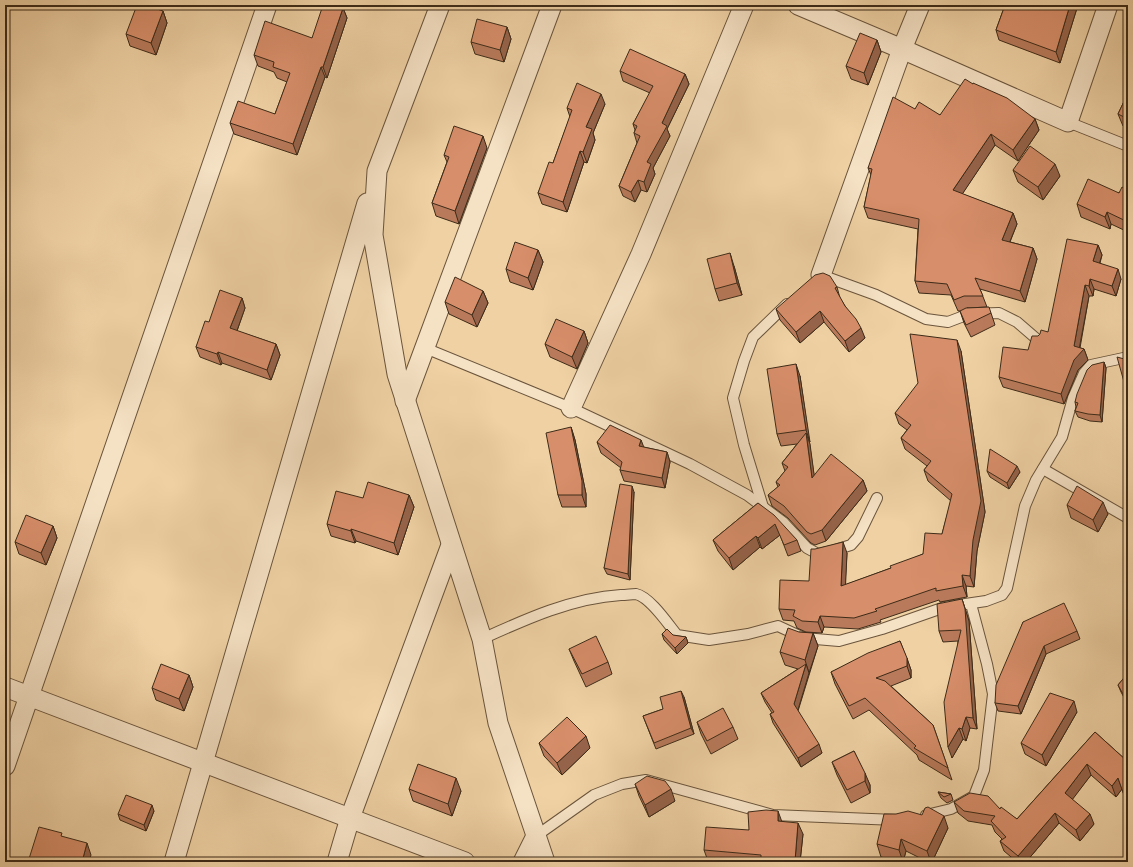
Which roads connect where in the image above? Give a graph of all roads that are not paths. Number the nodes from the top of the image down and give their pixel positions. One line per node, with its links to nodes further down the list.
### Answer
1 (267, 5): 27 (street)
2 (440, 5): 11 (street)
3 (552, 5): 15 (street)
4 (744, 5): 18 (street)
5 (798, 5): 8 (street)
6 (920, 5): 8 (street)
7 (1108, 5): 9 (street)
8 (902, 49): 9 (street); 12 (street)
9 (1068, 122): 10 (lane)
10 (1128, 146)
11 (377, 171): 17 (street); 28 (street)
12 (816, 280): 14 (lane)
13 (794, 298): 21 (lane)
14 (1040, 341)
15 (425, 348): 17 (street); 18 (lane)
16 (1128, 357): 19 (lane)
17 (406, 401): 23 (street)
18 (571, 408): 21 (lane)
19 (1043, 469): 22 (lane); 24 (lane)
20 (877, 498): 21 (lane)
21 (763, 507)
22 (1128, 518)
23 (452, 545): 25 (street); 30 (street)
24 (971, 604): 25 (lane); 31 (lane)
25 (482, 639): 31 (street)
26 (5, 687): 27 (street)
27 (29, 696): 28 (street); 29 (street)
28 (203, 762): 30 (street); 32 (street)
29 (5, 766)
30 (350, 818): 33 (street); 34 (street)
31 (536, 836): 35 (street); 36 (street)
32 (174, 862)
33 (337, 862)
34 (465, 862)
35 (522, 862)
36 (545, 862)

